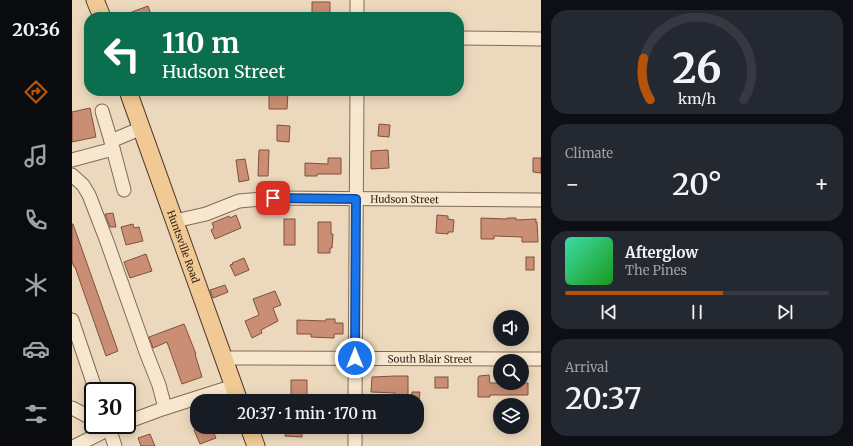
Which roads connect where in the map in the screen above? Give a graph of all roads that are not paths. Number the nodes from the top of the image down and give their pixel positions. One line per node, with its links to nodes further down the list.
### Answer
1 (95, 0): 3 (main road)
2 (357, 0): 4 (street)
3 (100, 12)
4 (357, 12)
5 (464, 38): 6 (street)
6 (541, 39)
7 (130, 96): 10 (main road, Huntsville Road)
8 (357, 96): 15 (street)
9 (102, 111): 11 (street)
10 (142, 128): 11 (street); 17 (main road, Huntsville Road)
11 (112, 145): 12 (street); 14 (street)
12 (72, 160)
13 (72, 174): 27 (street)
14 (124, 190)
15 (356, 199): 16 (street, Hudson Street); 17 (street, Hudson Street); 20 (street)
16 (541, 200)
17 (175, 220): 19 (main road, Huntsville Road)
18 (72, 320): 22 (street)
19 (224, 358): 20 (street, South Blair Street); 23 (main road, Huntsville Road)
20 (355, 358): 21 (street, South Blair Street); 24 (street)
21 (541, 359)
22 (93, 382)
23 (237, 394)
24 (355, 394)
25 (190, 403): 27 (street)
26 (72, 408): 28 (street)
27 (165, 408): 29 (street)
28 (84, 415)
29 (136, 419)
30 (95, 434): 34 (street)
31 (111, 434): 35 (street)
32 (252, 434): 36 (main road)
33 (355, 434): 37 (street)
34 (75, 446)
35 (115, 446)
36 (256, 446)
37 (355, 446)

